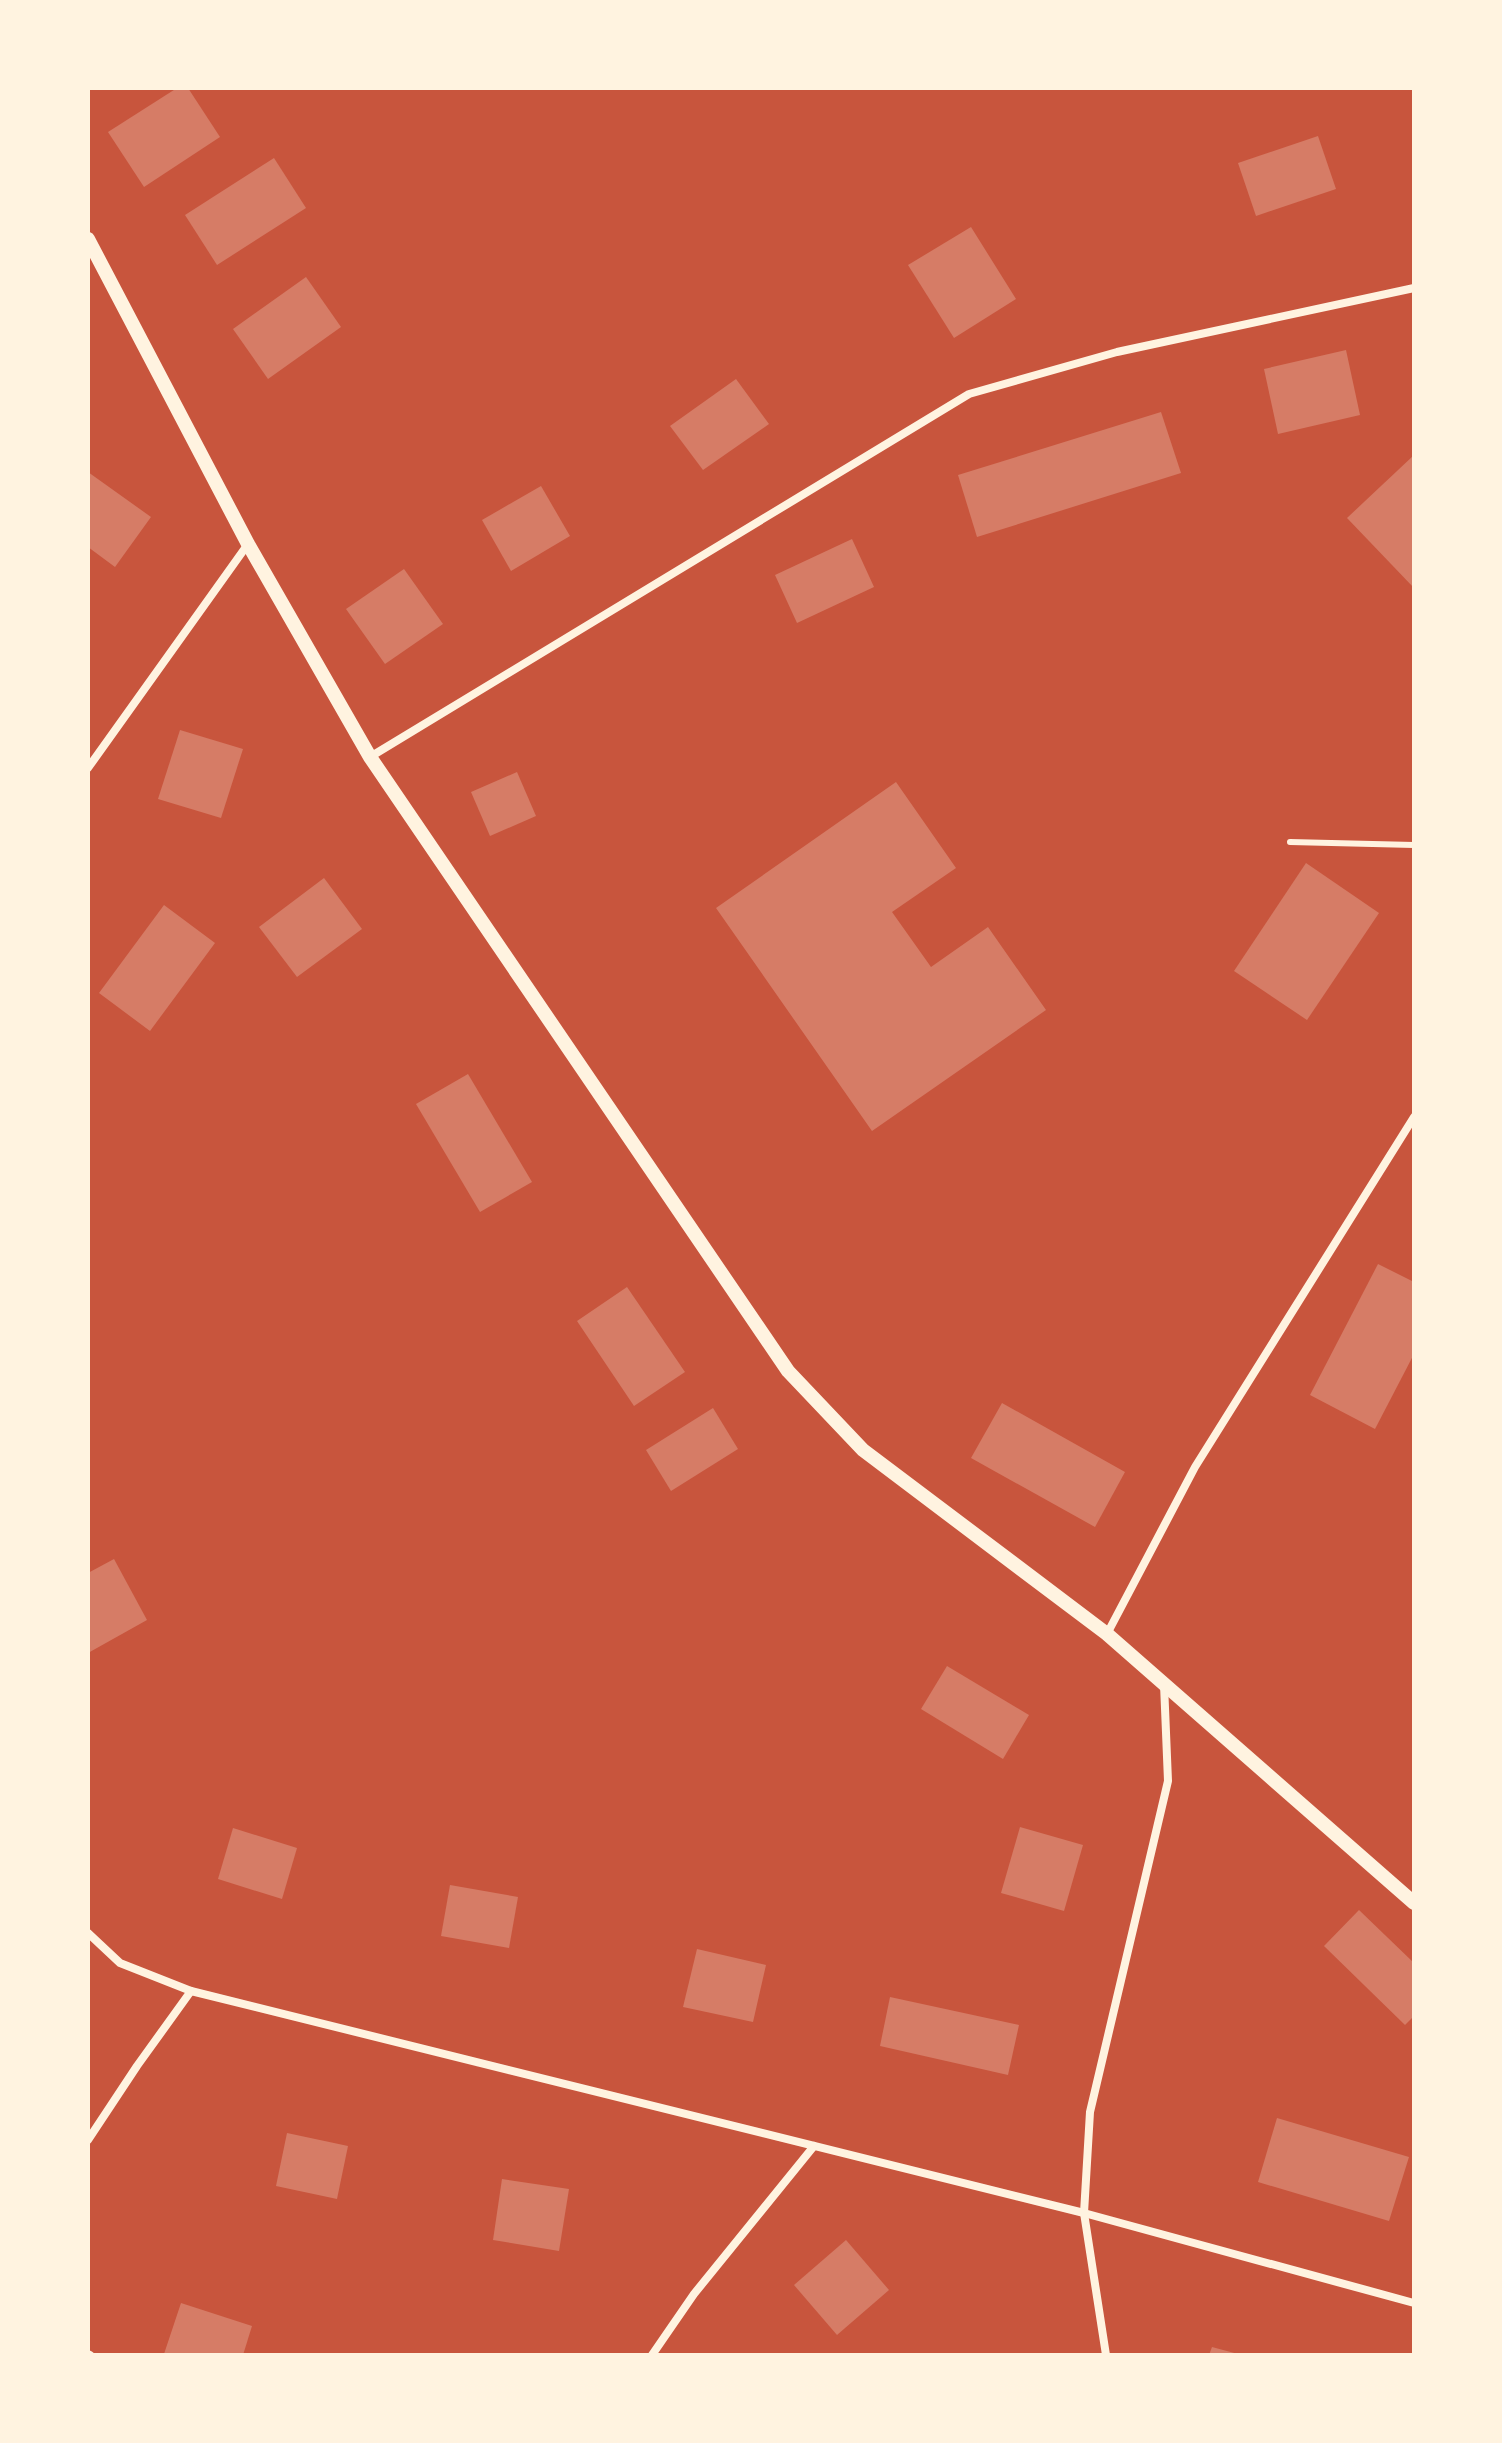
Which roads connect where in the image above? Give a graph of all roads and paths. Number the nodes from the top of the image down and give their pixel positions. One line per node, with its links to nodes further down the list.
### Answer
1 (88, 239): 3 (street)
2 (1414, 288): 4 (street)
3 (248, 544): 4 (street); 5 (street)
4 (370, 757): 9 (street)
5 (88, 768)
6 (1290, 842): 7 (lane)
7 (1414, 845)
8 (1414, 1117): 9 (street)
9 (1107, 1634): 10 (street)
10 (1164, 1684): 11 (street); 16 (street)
11 (1414, 1903)
12 (88, 1933): 13 (street)
13 (191, 1991): 14 (street); 15 (street)
14 (88, 2140)
15 (814, 2146): 16 (street); 18 (street)
16 (1084, 2213): 17 (street); 19 (street)
17 (1414, 2303)
18 (652, 2355)
19 (1106, 2355)

